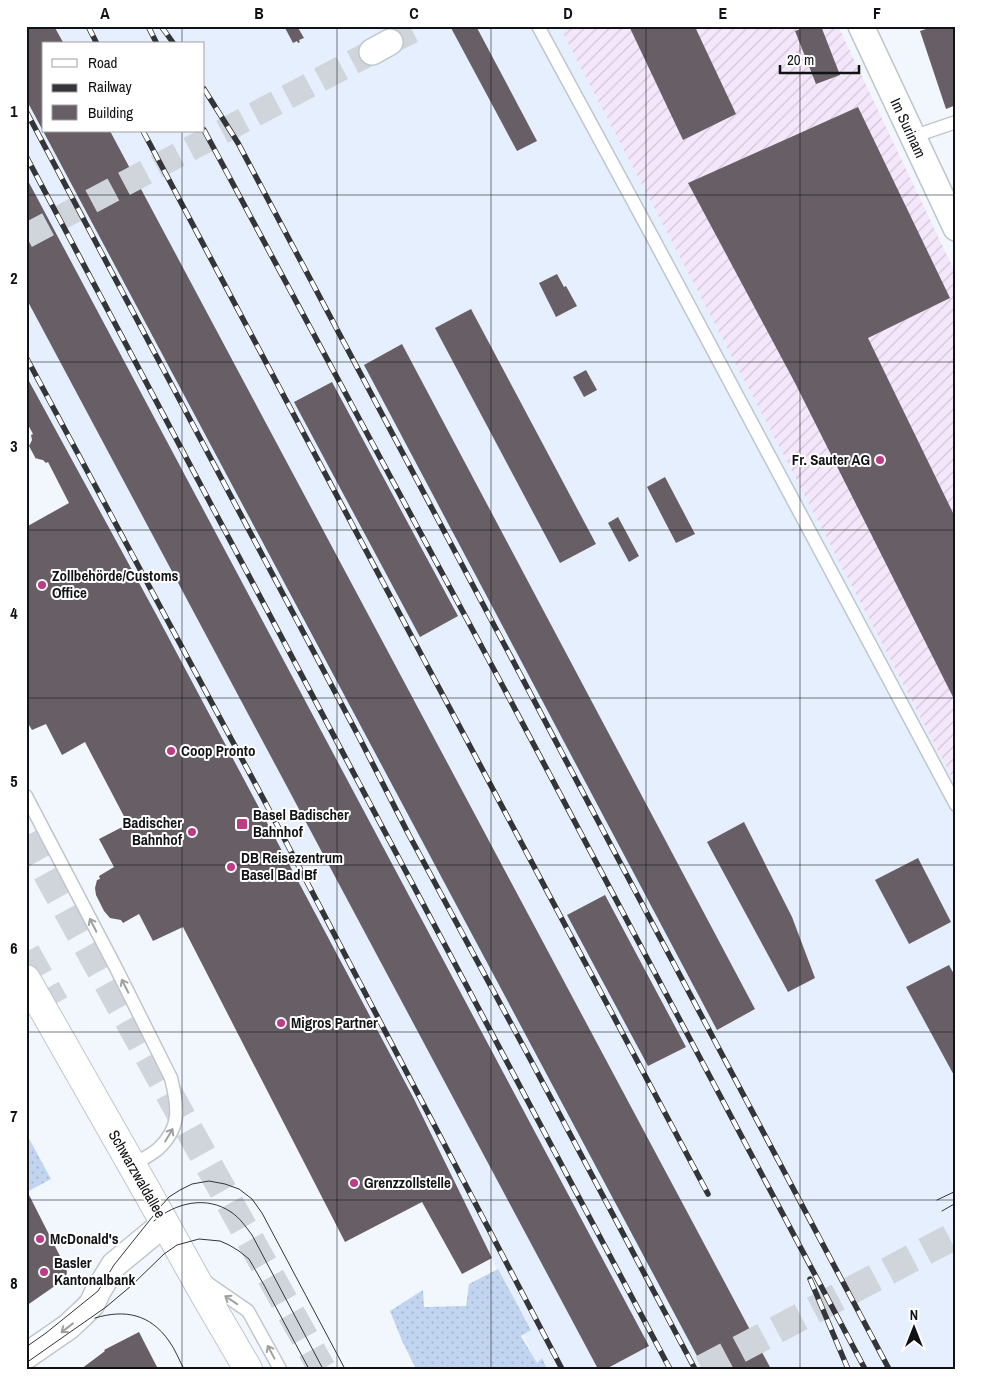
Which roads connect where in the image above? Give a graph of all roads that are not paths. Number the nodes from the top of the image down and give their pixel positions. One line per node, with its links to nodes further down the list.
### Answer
1 (538, 26): 7 (lane)
2 (861, 26): 4 (street, Im Surinam)
3 (956, 122): 4 (lane)
4 (912, 137): 5 (street, Im Surinam)
5 (956, 228)
6 (26, 796): 9 (lane, one-way to 6)
7 (956, 805)
8 (26, 979): 9 (main road, Schwarzwaldallee)
9 (132, 1165): 10 (main road, Schwarzwaldallee)
10 (165, 1223): 11 (main road, Schwarzwaldallee); 12 (street, one-way to 12)
11 (192, 1273): 13 (main road, Schwarzwaldallee); 14 (lane, one-way to 11)
12 (26, 1356)
13 (248, 1369)
14 (280, 1369)

